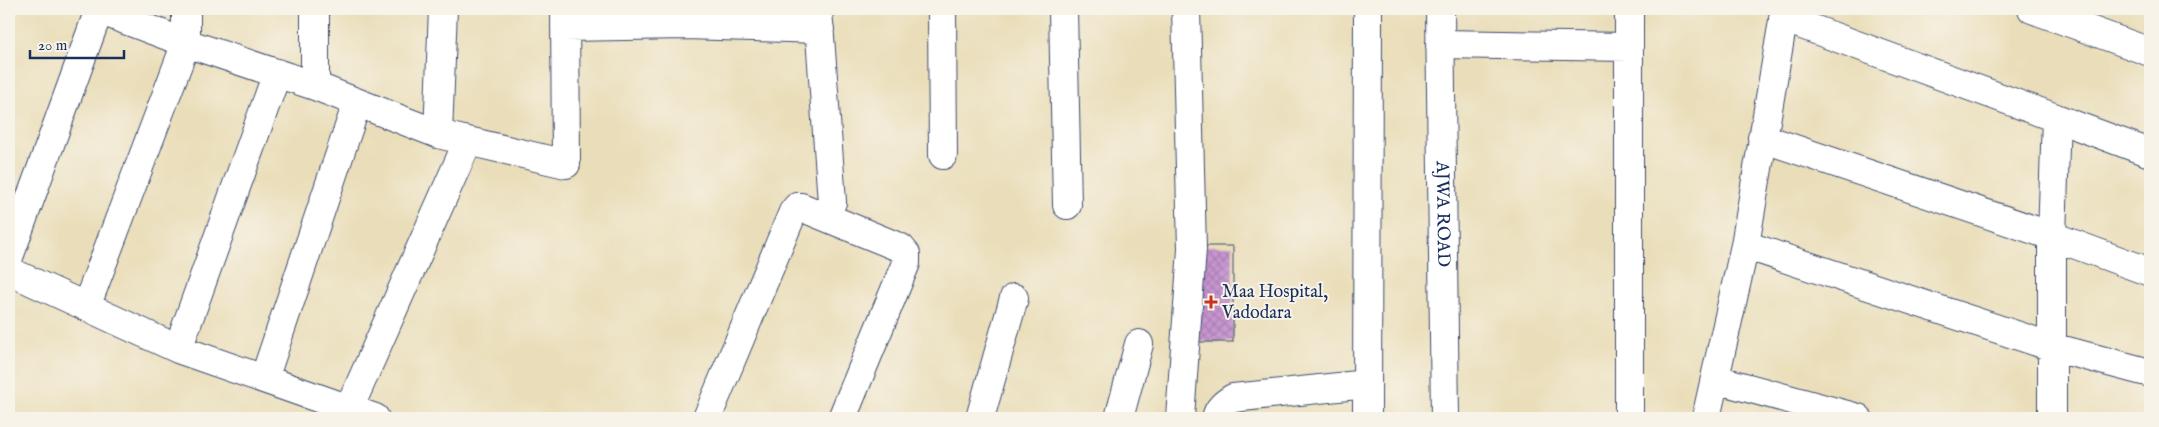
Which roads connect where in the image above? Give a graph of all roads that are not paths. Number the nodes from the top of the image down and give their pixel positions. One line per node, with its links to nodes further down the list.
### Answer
1 (98, 9): 16 (street); 33 (street)
2 (186, 9): 16 (street)
3 (315, 9): 21 (street)
4 (443, 9): 24 (street)
5 (942, 9): 28 (street)
6 (1063, 9): 30 (street)
7 (1186, 9): 51 (street)
8 (1368, 9): 44 (street)
9 (1440, 9): 17 (street, AJWA ROAD)
10 (1629, 9): 18 (street)
11 (2032, 9): 19 (street)
12 (1784, 13): 23 (street); 25 (street)
13 (685, 17): 14 (street); 15 (street)
14 (565, 18): 26 (street)
15 (819, 19): 29 (street)
16 (186, 43): 20 (street); 37 (street)
17 (1440, 44): 18 (street); 54 (street, AJWA ROAD)
18 (1629, 47): 55 (street)
19 (2150, 52)
20 (278, 73): 21 (street); 40 (street)
21 (315, 86): 22 (street)
22 (357, 102): 24 (street); 42 (street)
23 (2056, 118): 27 (street); 31 (street)
24 (438, 134): 26 (street)
25 (1762, 138): 31 (street); 32 (street)
26 (468, 141): 45 (street)
27 (2150, 153)
28 (944, 155)
29 (832, 202)
30 (1067, 205)
31 (2052, 236): 35 (street); 39 (street)
32 (1745, 245): 39 (street); 43 (street)
33 (9, 258)
34 (9, 271): 37 (street)
35 (2150, 272)
36 (1014, 298): 49 (street)
37 (86, 307): 40 (street)
38 (1139, 344): 50 (street)
39 (2052, 347): 41 (street); 58 (street)
40 (178, 349): 42 (street)
41 (2150, 373)
42 (264, 379): 45 (street)
43 (1714, 379): 56 (street); 57 (street)
44 (1367, 384): 52 (street); 53 (street)
45 (349, 409): 46 (street)
46 (375, 418)
47 (707, 418): 48 (street)
48 (842, 418)
49 (980, 418)
50 (1119, 418)
51 (1180, 418)
52 (1216, 418)
53 (1367, 418)
54 (1445, 418)
55 (1629, 418)
56 (1706, 418)
57 (1858, 418)
58 (2052, 418)

